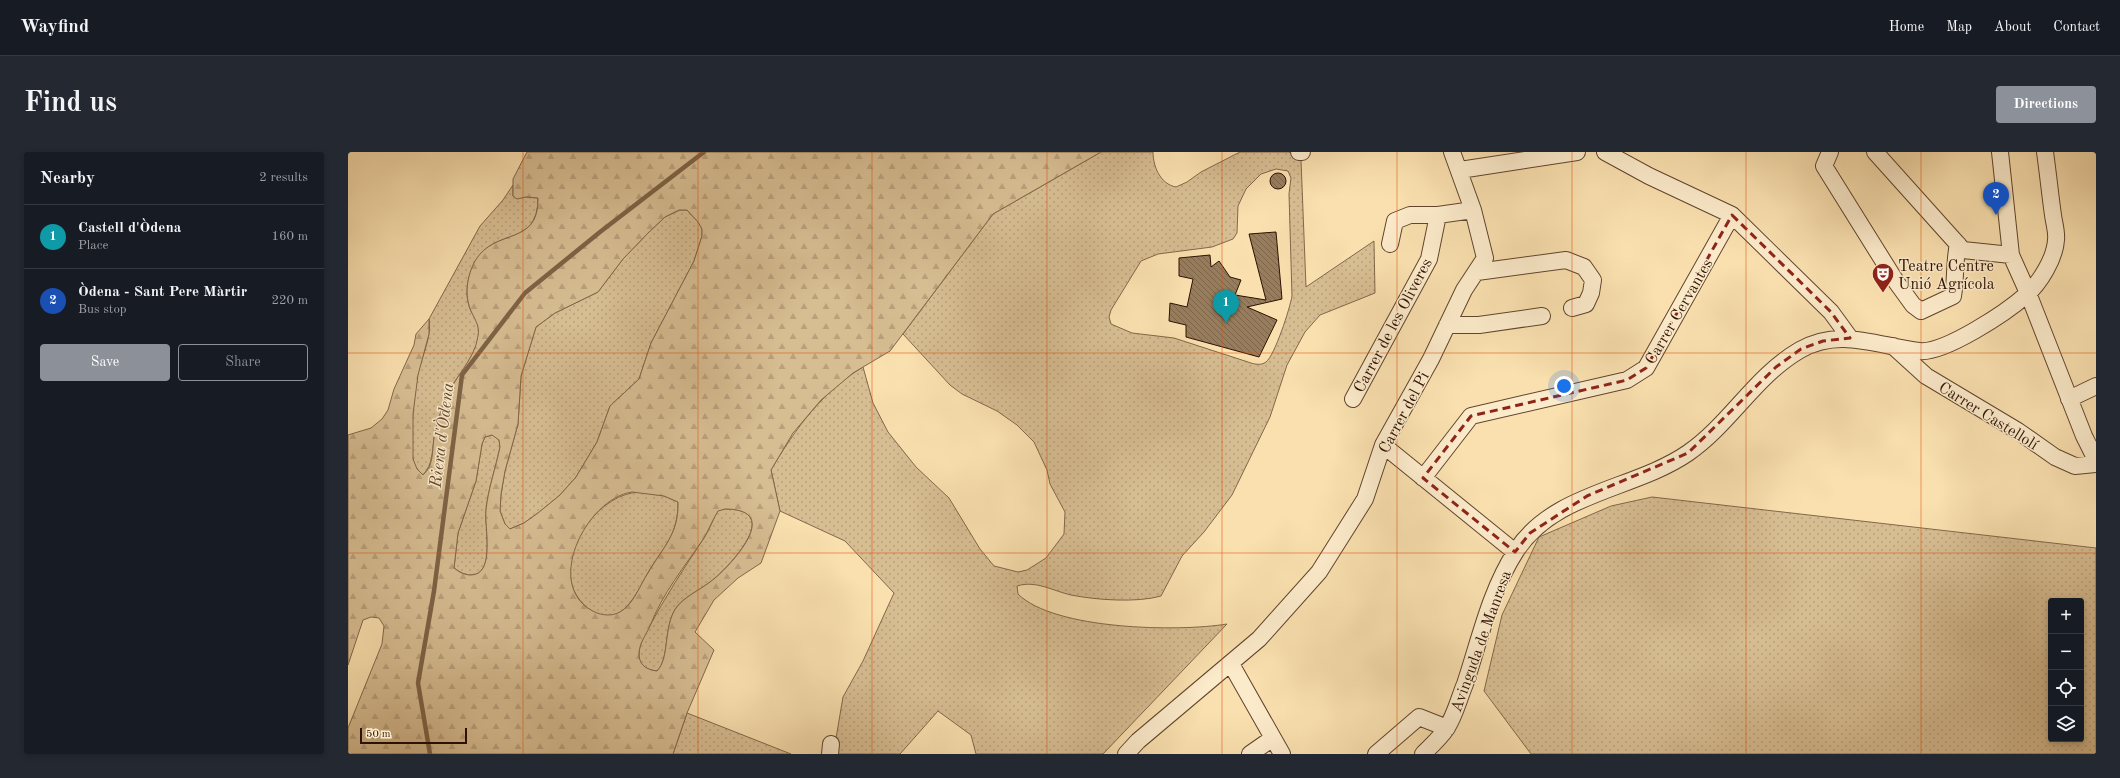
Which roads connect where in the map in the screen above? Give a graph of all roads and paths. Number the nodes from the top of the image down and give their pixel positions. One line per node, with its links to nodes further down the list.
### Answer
1 (1452, 152): 8 (street, Carrer del Pi)
2 (1577, 152): 8 (street)
3 (1605, 152): 11 (street)
4 (1830, 152): 13 (street)
5 (1875, 152): 13 (street)
6 (2000, 152): 14 (street)
7 (2045, 152): 16 (street, Avinguda de Manresa)
8 (1460, 170): 9 (street, Carrer del Pi)
9 (1473, 210): 10 (street); 15 (street, Carrer del Pi)
10 (1438, 214): 12 (street); 24 (street, Carrer de les Oliveres)
11 (1732, 215): 20 (street); 28 (street, Carrer Cervantes)
12 (1390, 244)
13 (1958, 244): 14 (street)
14 (2011, 255): 16 (street)
15 (1477, 272): 17 (street); 19 (street, Carrer del Pi)
16 (2028, 293): 21 (street, Avinguda de Manresa); 23 (street)
17 (1572, 308)
18 (1542, 316): 19 (street)
19 (1447, 325): 25 (street, Carrer del Pi)
20 (1850, 338): 21 (street, Avinguda de Manresa); 29 (street, Avinguda de Manresa)
21 (1892, 345): 27 (street, Carrer Castellolí)
22 (2096, 386): 23 (street)
23 (2069, 398): 26 (street)
24 (1354, 400)
25 (1383, 445): 28 (street); 30 (street, Carrer del Pi)
26 (2096, 460)
27 (2096, 464)
28 (1423, 478): 29 (street)
29 (1515, 552): 31 (street, Avinguda de Manresa)
30 (1230, 664): 32 (street); 33 (street, Carrer del Pi)
31 (1447, 728): 36 (street); 37 (street, Avinguda de Manresa)
32 (1273, 738): 34 (street); 35 (street)
33 (1126, 754)
34 (1250, 754)
35 (1282, 754)
36 (1376, 754)
37 (1423, 754)

